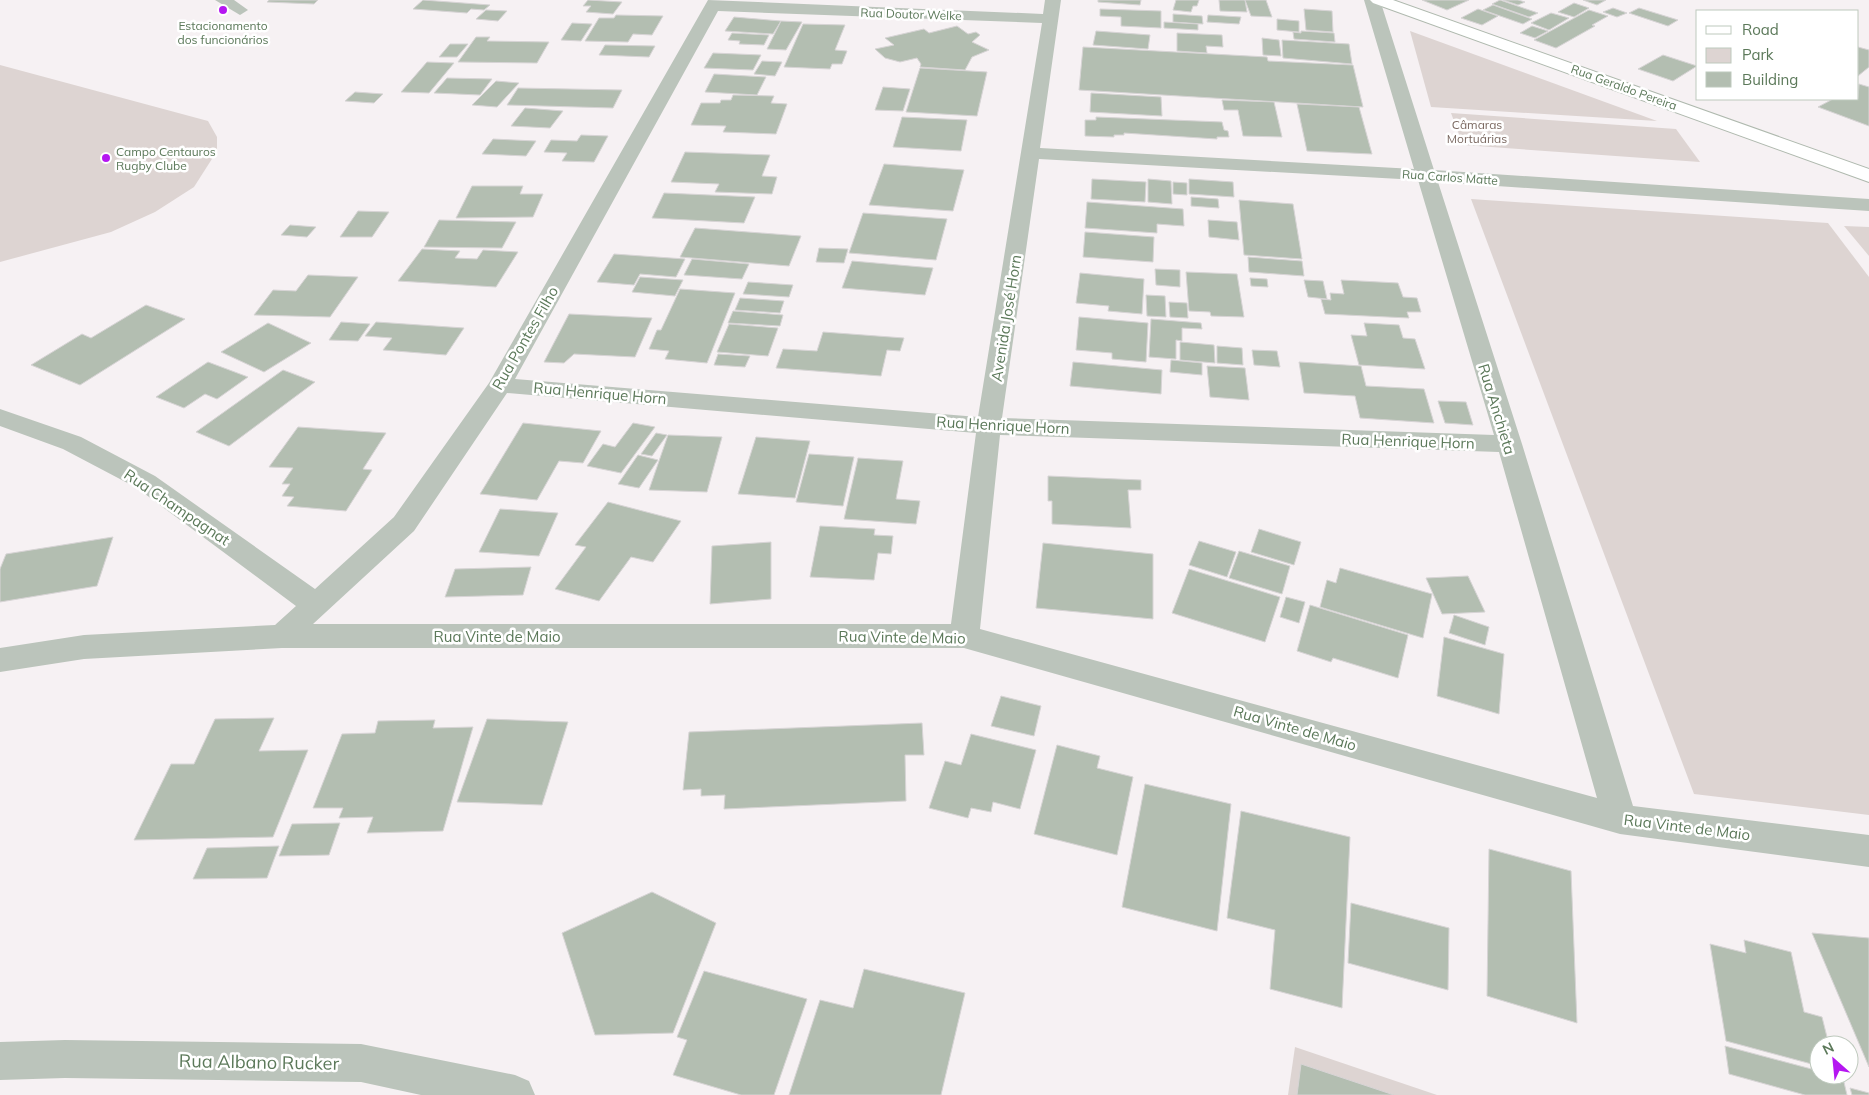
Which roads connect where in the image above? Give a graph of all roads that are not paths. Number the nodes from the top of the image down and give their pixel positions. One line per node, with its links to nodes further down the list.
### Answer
1 (223, 0): 6 (street)
2 (1372, 0): 8 (street, Rua Anchieta)
3 (1378, 0): 9 (main road, Rua Geraldo Pereira)
4 (715, 3): 5 (street, Rua Doutor Welke); 11 (street, Rua Pontes Filho)
5 (1051, 9): 7 (street, Avenida José Horn)
6 (240, 10)
7 (1031, 153): 8 (street, Rua Carlos Matte); 13 (street, Avenida José Horn)
8 (1425, 175): 10 (street, Rua Carlos Matte); 14 (street, Rua Anchieta)
9 (1869, 176)
10 (1869, 205)
11 (500, 385): 13 (street, Rua Henrique Horn); 15 (street, Rua Pontes Filho)
12 (0, 417): 15 (street, Rua Champagnat)
13 (989, 426): 14 (street, Rua Henrique Horn); 17 (street, Avenida José Horn)
14 (1508, 444): 19 (street, Rua Anchieta)
15 (315, 604): 16 (street, Rua Pontes Filho)
16 (282, 636): 17 (street, Rua Vinte de Maio); 18 (street, Rua Vinte de Maio)
17 (964, 636): 19 (street, Rua Vinte de Maio)
18 (0, 660)
19 (1620, 819): 20 (street, Rua Vinte de Maio)
20 (1869, 851)
21 (0, 1062): 22 (street, Rua Albano Rucker)
22 (515, 1095)

